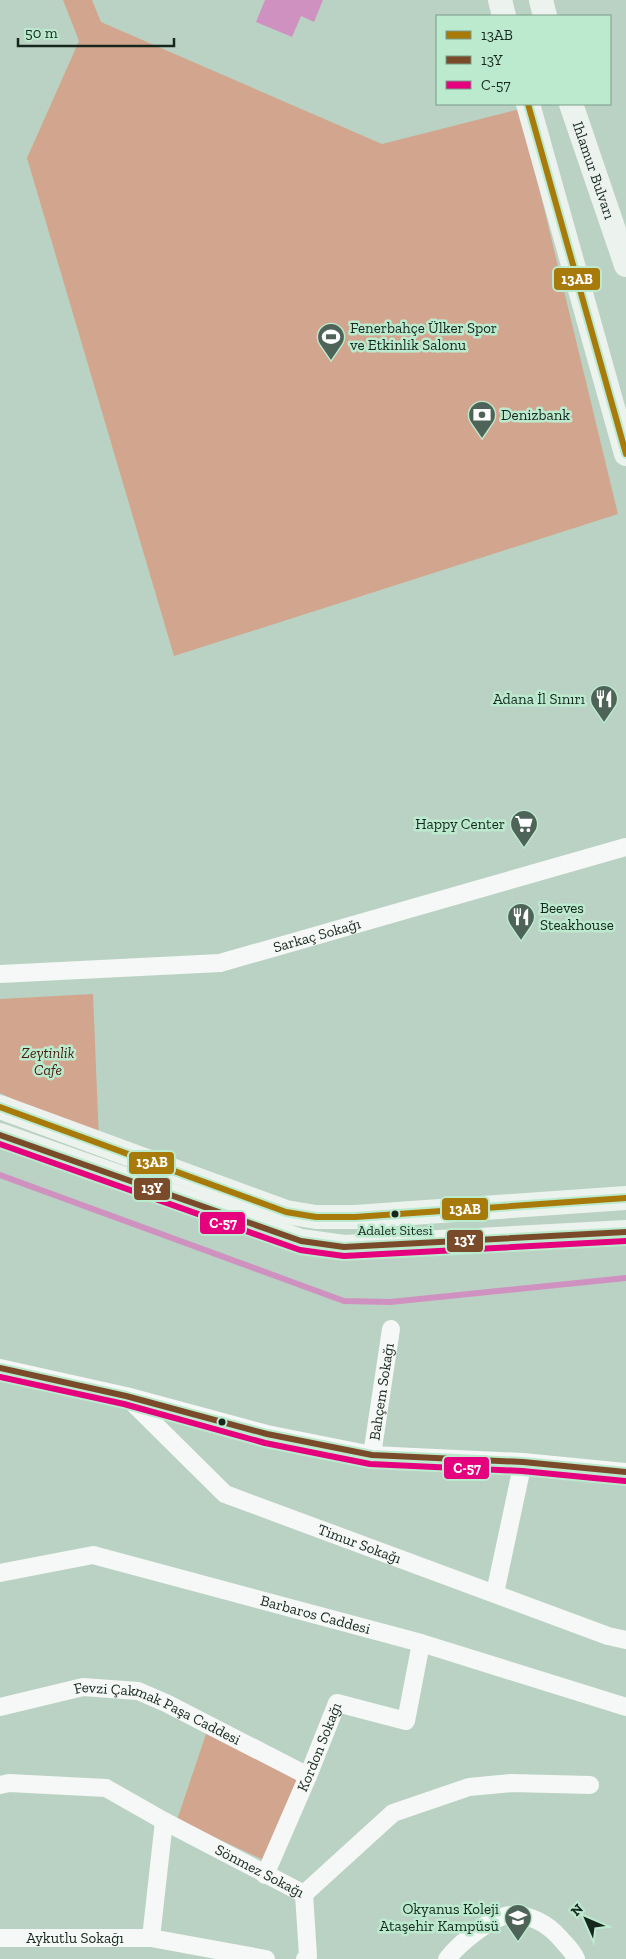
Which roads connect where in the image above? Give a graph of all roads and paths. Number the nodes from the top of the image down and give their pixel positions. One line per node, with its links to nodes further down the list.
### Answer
1 (500, 0): 3 (main road)
2 (541, 0): 4 (main road)
3 (504, 15)
4 (546, 15)
5 (528, 105): 8 (main road)
6 (570, 105): 7 (main road, Ihlamur Bulvarı)
7 (626, 265)
8 (626, 454)
9 (626, 847): 10 (street, Sarkaç Sokağı)
10 (0, 974)
11 (0, 1108): 13 (main road)
12 (0, 1136): 14 (main road)
13 (626, 1198)
14 (626, 1232)
15 (391, 1329): 18 (street, Bahçem Sokağı)
16 (0, 1368): 17 (street)
17 (126, 1396): 18 (street); 22 (street, Timur Sokağı)
18 (372, 1455): 19 (street)
19 (523, 1462): 20 (street); 22 (street)
20 (626, 1472)
21 (0, 1573): 24 (street, Barbaros Caddesi)
22 (494, 1593): 23 (street, Timur Sokağı)
23 (626, 1640)
24 (421, 1643): 26 (street, Barbaros Caddesi); 27 (street, Kordon Sokağı)
25 (0, 1707): 27 (street, Fevzi Çakmak Paşa Caddesi)
26 (626, 1707)
27 (308, 1776): 31 (street, Kordon Sokağı)
28 (590, 1784): 32 (street, Sönmez Sokağı)
29 (0, 1785): 30 (street, Sönmez Sokağı)
30 (164, 1821): 31 (street, Sönmez Sokağı); 34 (street)
31 (265, 1875): 32 (street, Sönmez Sokağı)
32 (304, 1894): 36 (street)
33 (0, 1938): 34 (street, Aykutlu Sokağı)
34 (151, 1938): 35 (street, Aykutlu Sokağı)
35 (266, 1959)
36 (305, 1959)
37 (446, 1959): 38 (street)
38 (576, 1959)

